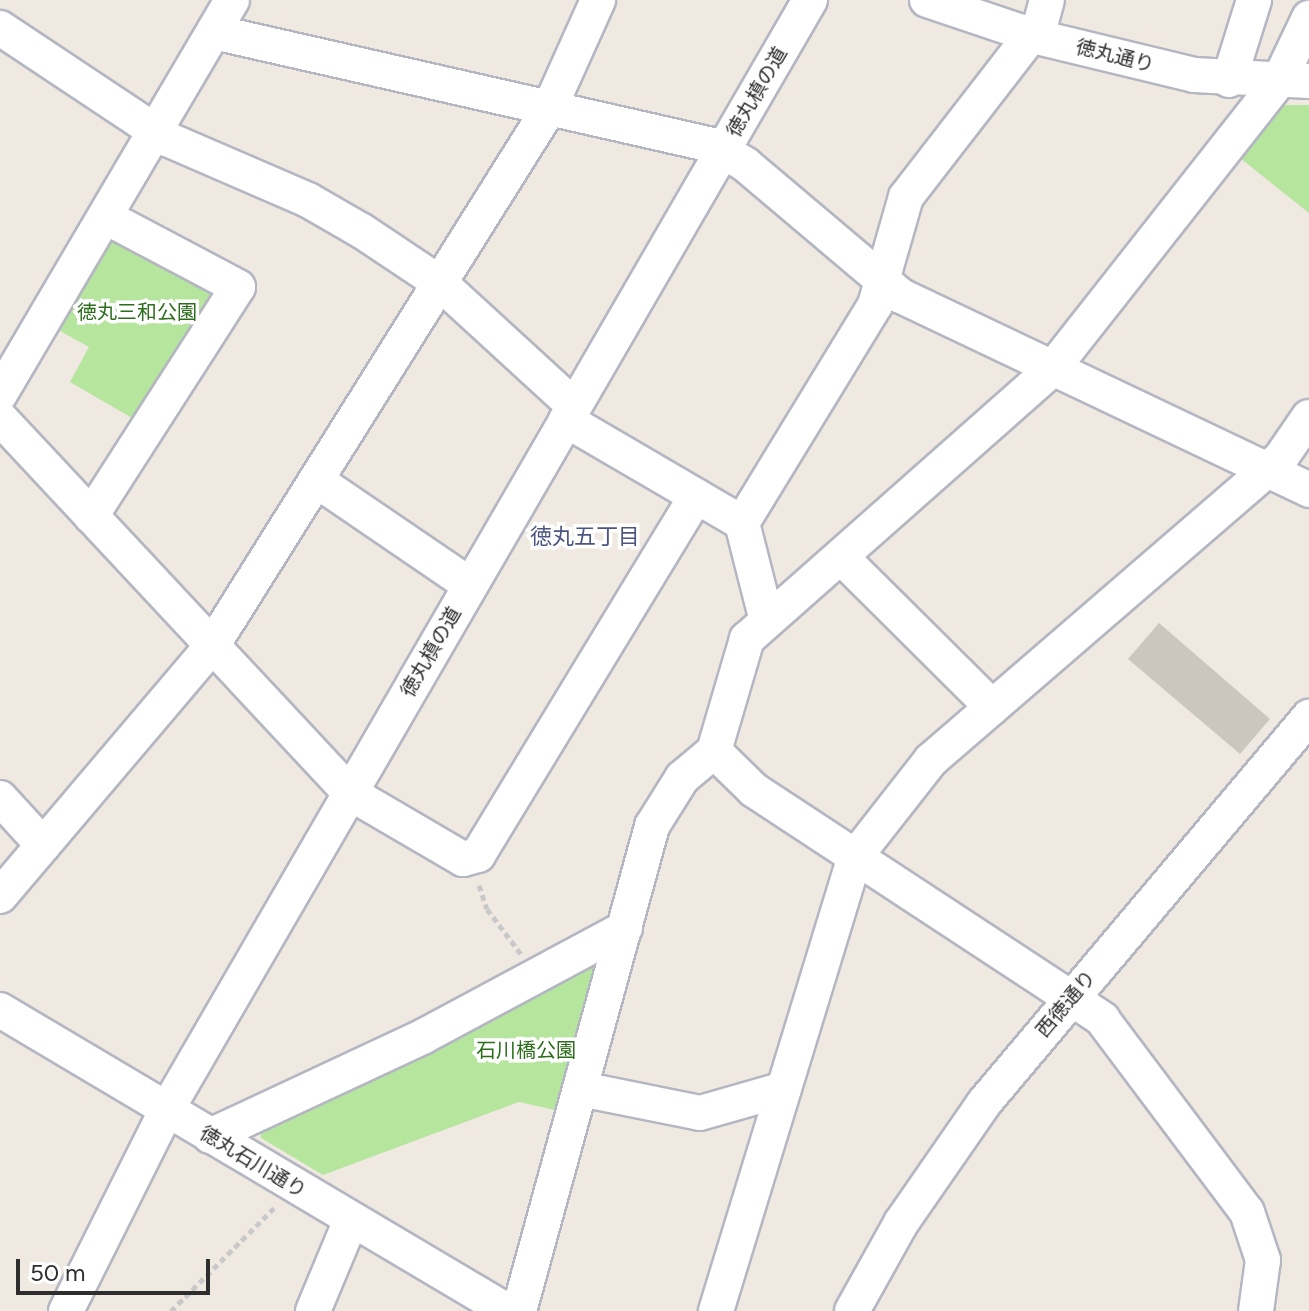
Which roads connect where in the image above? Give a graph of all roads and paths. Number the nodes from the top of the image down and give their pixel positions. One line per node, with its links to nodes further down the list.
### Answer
1 (232, 0): 9 (street)
2 (598, 0): 13 (street)
3 (810, 0): 15 (street, 徳丸槙の道)
4 (927, 0): 10 (street, 徳丸通り)
5 (1047, 0): 10 (street)
6 (1254, 0): 12 (street)
7 (1309, 18): 11 (street)
8 (0, 28): 14 (street)
9 (214, 32): 13 (street); 14 (street)
10 (1034, 36): 12 (street, 徳丸通り); 18 (street)
11 (1295, 73): 12 (street, 徳丸通り); 19 (street)
12 (1229, 80)
13 (550, 107): 15 (street); 17 (street)
14 (155, 133): 16 (street); 17 (street)
15 (723, 151): 18 (street); 21 (street, 徳丸槙の道)
16 (106, 217): 20 (street); 28 (street)
17 (440, 283): 21 (street); 25 (street)
18 (883, 283): 19 (street); 29 (street)
19 (1053, 368): 24 (street); 30 (street)
20 (0, 394)
21 (570, 413): 27 (street); 31 (street, 徳丸槙の道)
22 (1309, 417): 24 (street)
23 (0, 418): 28 (street)
24 (1266, 469): 26 (street); 34 (street)
25 (316, 480): 31 (street); 33 (street)
26 (1309, 490)
27 (696, 496): 29 (street); 37 (street)
28 (91, 516): 33 (street)
29 (742, 523): 32 (street)
30 (841, 557): 32 (street); 34 (street)
31 (470, 585): 37 (street, 徳丸槙の道)
32 (767, 621): 36 (street)
33 (212, 646): 37 (street); 39 (street)
34 (992, 707): 40 (street)
35 (1307, 727): 45 (street, 西徳通り)
36 (714, 751): 40 (street); 43 (street)
37 (350, 793): 49 (street, 徳丸槙の道)
38 (0, 798): 39 (street)
39 (43, 845): 42 (street)
40 (855, 857): 45 (street); 48 (street)
41 (475, 872): 44 (path)
42 (0, 896)
43 (625, 928): 47 (street); 50 (street)
44 (528, 963)
45 (1072, 995): 59 (street, 西徳通り); 60 (street)
46 (0, 1010): 49 (street, 徳丸石川通り)
47 (581, 1089): 48 (street); 57 (street)
48 (784, 1089): 58 (street)
49 (166, 1111): 50 (street, 徳丸石川通り); 53 (street, 徳丸槙の道)
50 (210, 1136): 52 (street, 徳丸石川通り)
51 (281, 1201): 54 (path)
52 (351, 1220): 55 (street); 56 (street, 徳丸石川通り)
53 (66, 1311)
54 (171, 1311)
55 (313, 1311)
56 (507, 1311)
57 (519, 1311)
58 (716, 1311)
59 (852, 1311)
60 (1256, 1311)

